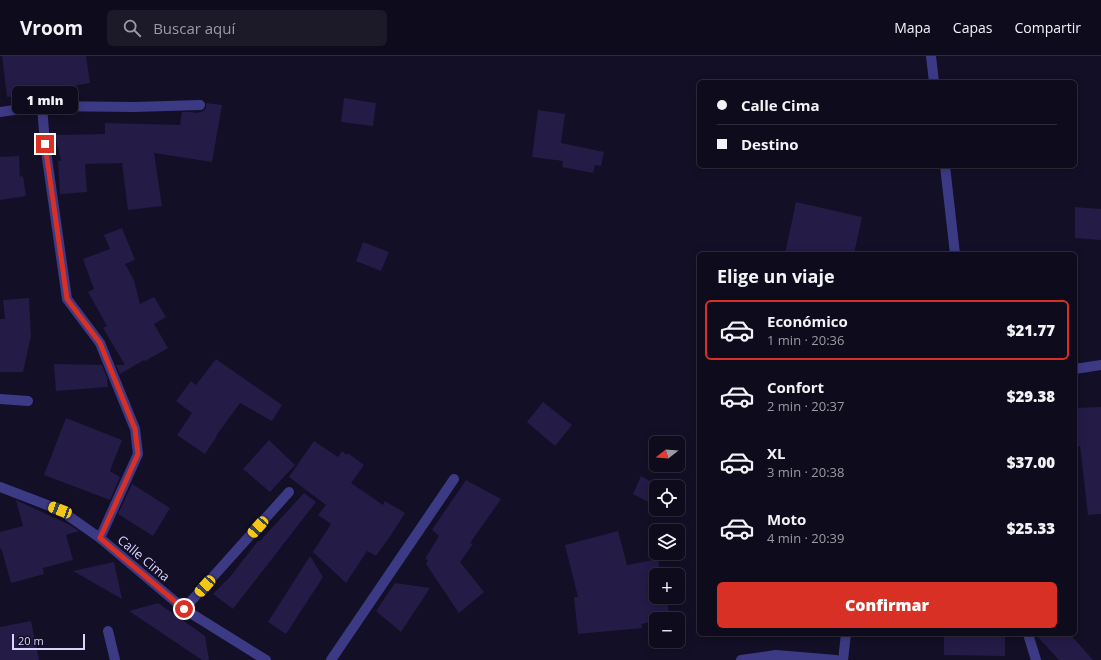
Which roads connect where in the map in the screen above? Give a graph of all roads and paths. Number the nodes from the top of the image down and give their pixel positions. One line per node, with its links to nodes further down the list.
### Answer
1 (931, 56): 2 (street)
2 (934, 80)
3 (200, 105): 4 (street)
4 (42, 106): 5 (street); 15 (street)
5 (0, 112)
6 (945, 168): 7 (street)
7 (955, 252)
8 (1101, 365): 9 (street)
9 (1077, 369)
10 (0, 399): 11 (street)
11 (28, 401)
12 (454, 479): 22 (street)
13 (0, 487): 15 (street, Calle Cima)
14 (289, 492): 16 (street)
15 (100, 538): 16 (street, Calle Cima)
16 (184, 609): 21 (street, Calle Cima)
17 (108, 631): 20 (street)
18 (846, 636): 25 (street)
19 (1029, 636): 26 (street)
20 (115, 660)
21 (266, 660)
22 (331, 660)
23 (742, 660): 24 (street)
24 (836, 660)
25 (843, 660)
26 (1036, 660)

